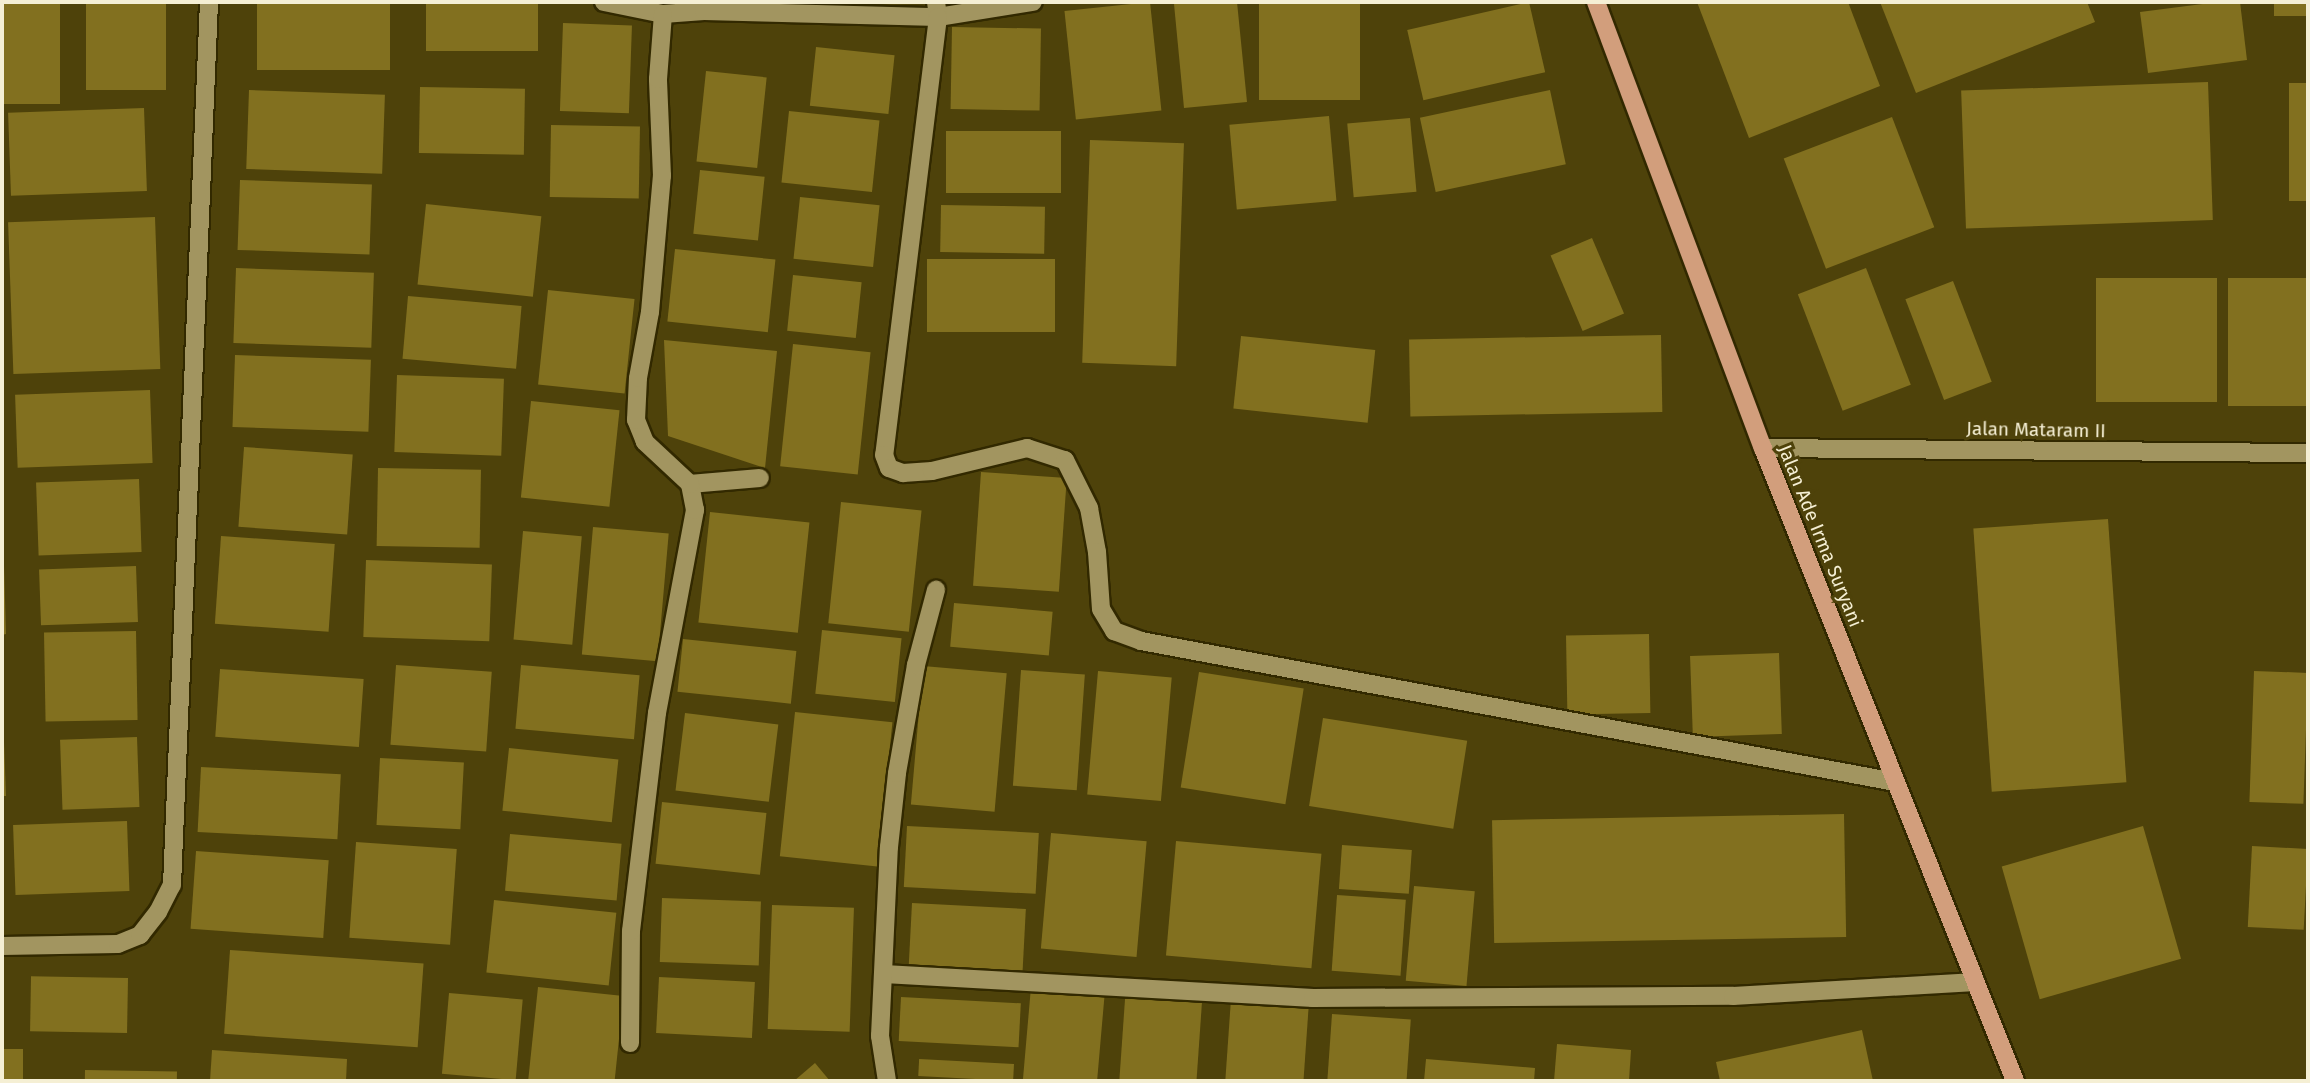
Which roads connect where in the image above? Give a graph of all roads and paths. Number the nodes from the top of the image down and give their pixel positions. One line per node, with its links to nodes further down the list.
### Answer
1 (209, 2): 13 (street)
2 (604, 2): 6 (street)
3 (1033, 2): 5 (street)
4 (1596, 2): 7 (main road, Jalan Ade Irma Suryani)
5 (937, 9): 6 (street); 12 (street)
6 (663, 14): 10 (street)
7 (1763, 448): 8 (street, Jalan Mataram II); 12 (main road, Jalan Ade Irma Suryani)
8 (2308, 453)
9 (760, 478): 10 (street)
10 (690, 484): 16 (street)
11 (936, 590): 14 (street)
12 (1895, 782): 15 (main road, Jalan Ade Irma Suryani)
13 (2, 946)
14 (884, 974): 15 (street); 17 (street)
15 (1976, 982): 18 (main road, Jalan Ade Irma Suryani)
16 (630, 1043)
17 (887, 1081)
18 (2015, 1081)

